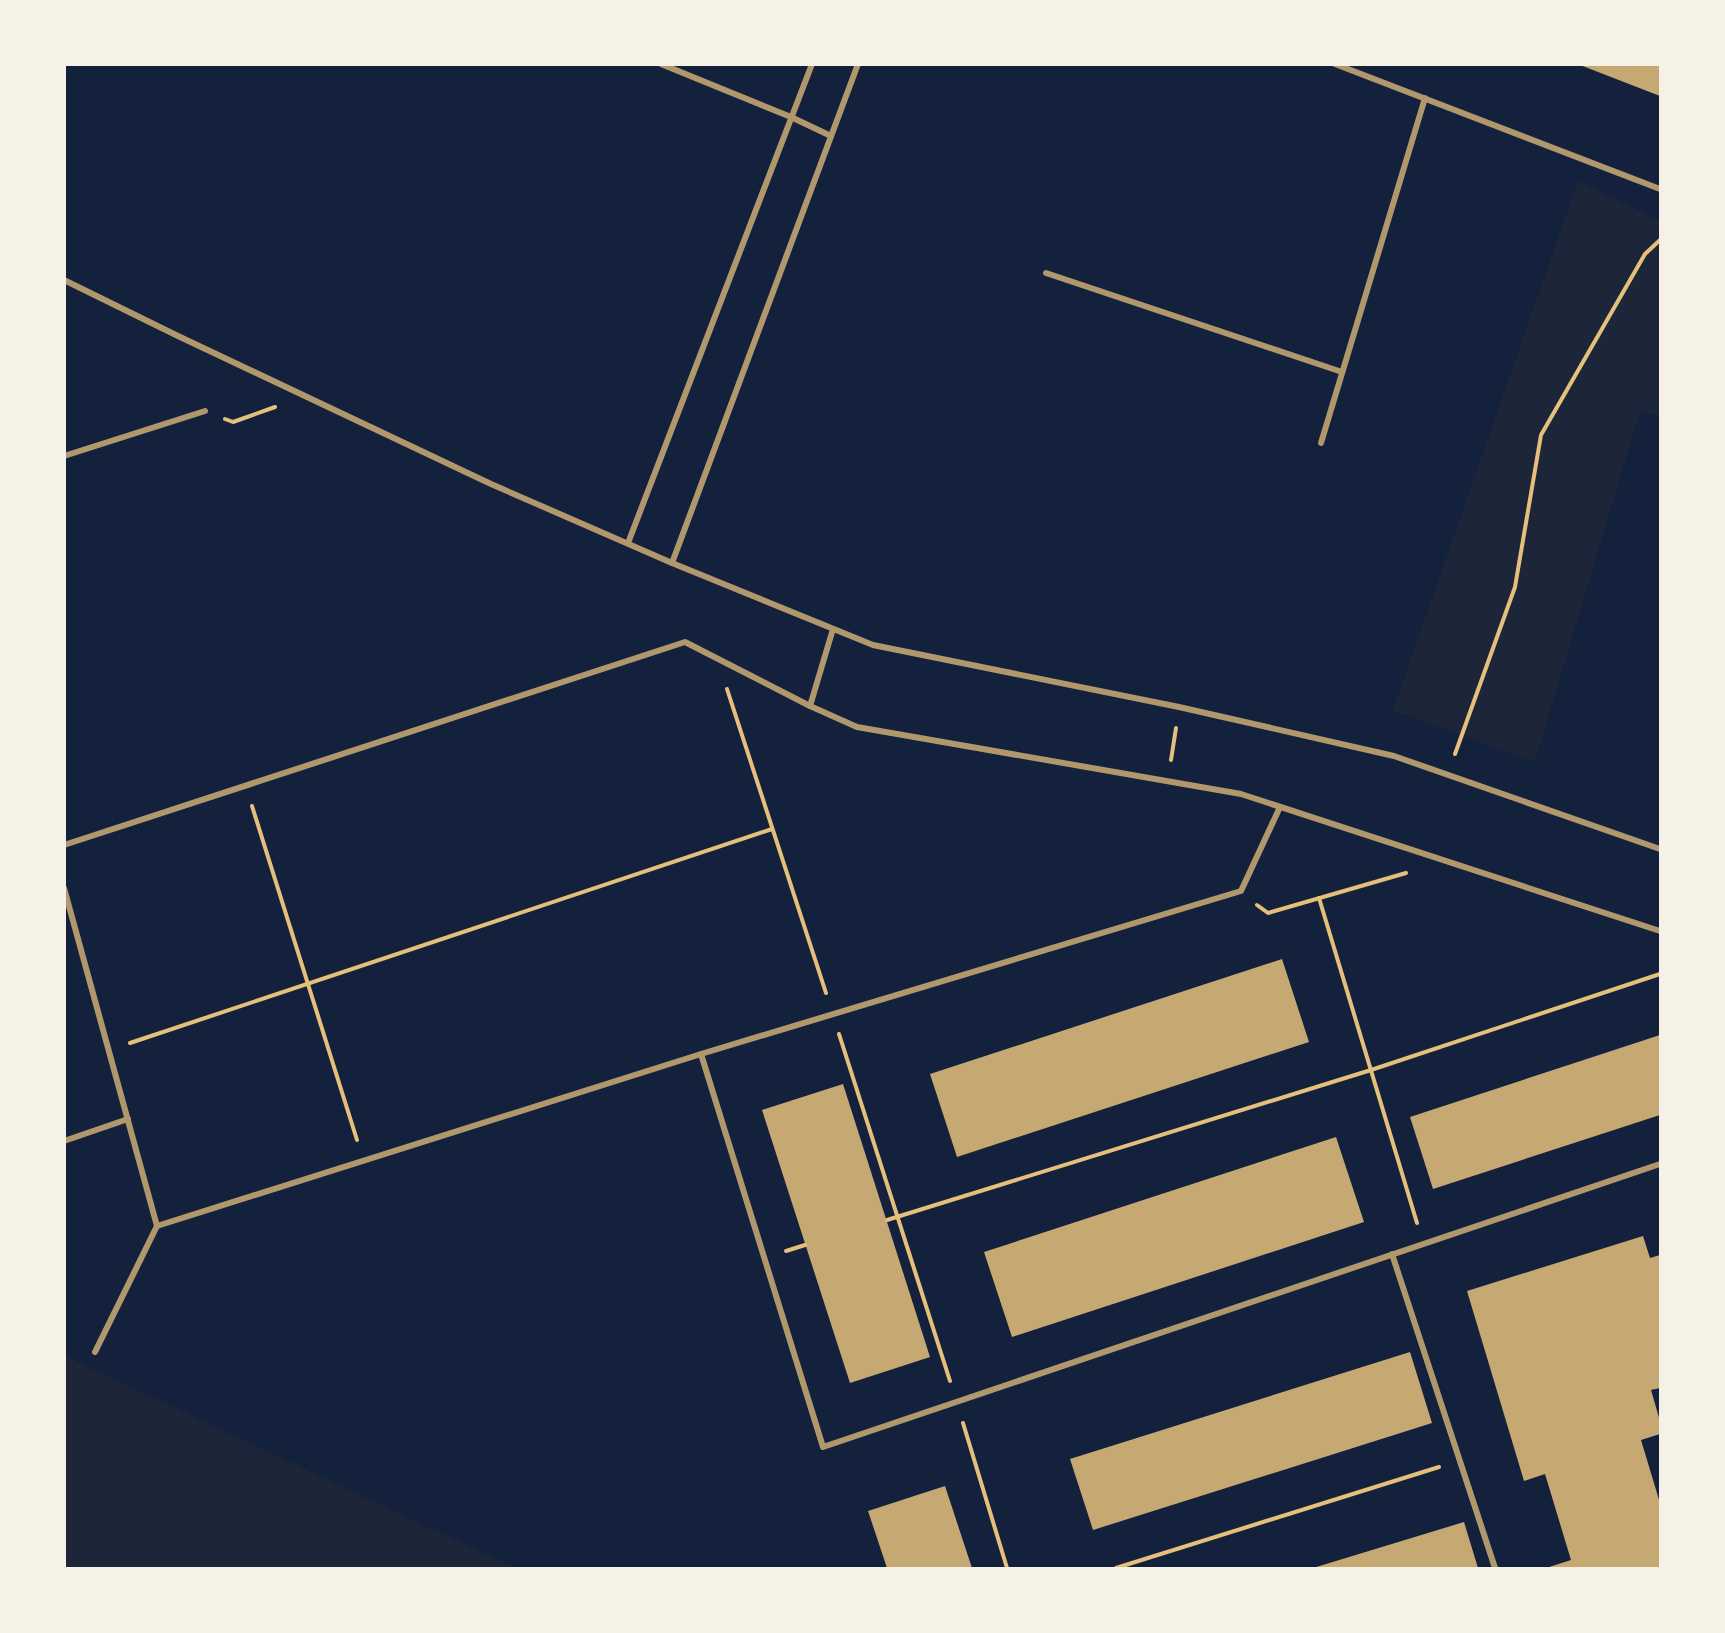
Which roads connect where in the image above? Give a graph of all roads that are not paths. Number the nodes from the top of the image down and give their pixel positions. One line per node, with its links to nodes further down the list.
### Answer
1 (661, 64): 6 (street)
2 (812, 64): 6 (street)
3 (858, 64): 7 (street)
4 (1335, 64): 5 (street)
5 (1425, 98): 8 (street); 11 (street)
6 (791, 117): 7 (street); 15 (street)
7 (831, 136): 16 (street)
8 (1660, 189)
9 (1046, 273): 11 (street)
10 (64, 280): 15 (street)
11 (1342, 372): 13 (street)
12 (205, 411): 14 (street)
13 (1321, 443)
14 (64, 456)
15 (628, 543): 16 (street)
16 (672, 563): 17 (street)
17 (833, 629): 18 (street); 21 (street)
18 (810, 706): 19 (street); 20 (street)
19 (1280, 807): 23 (street); 24 (street)
20 (64, 845)
21 (1660, 849)
22 (64, 888): 25 (street)
23 (1660, 931)
24 (701, 1053): 28 (street); 29 (street)
25 (128, 1119): 26 (street); 28 (street)
26 (64, 1141)
27 (1660, 1164): 29 (street)
28 (157, 1226): 30 (street)
29 (1392, 1254): 31 (street)
30 (95, 1352)
31 (1495, 1569)

